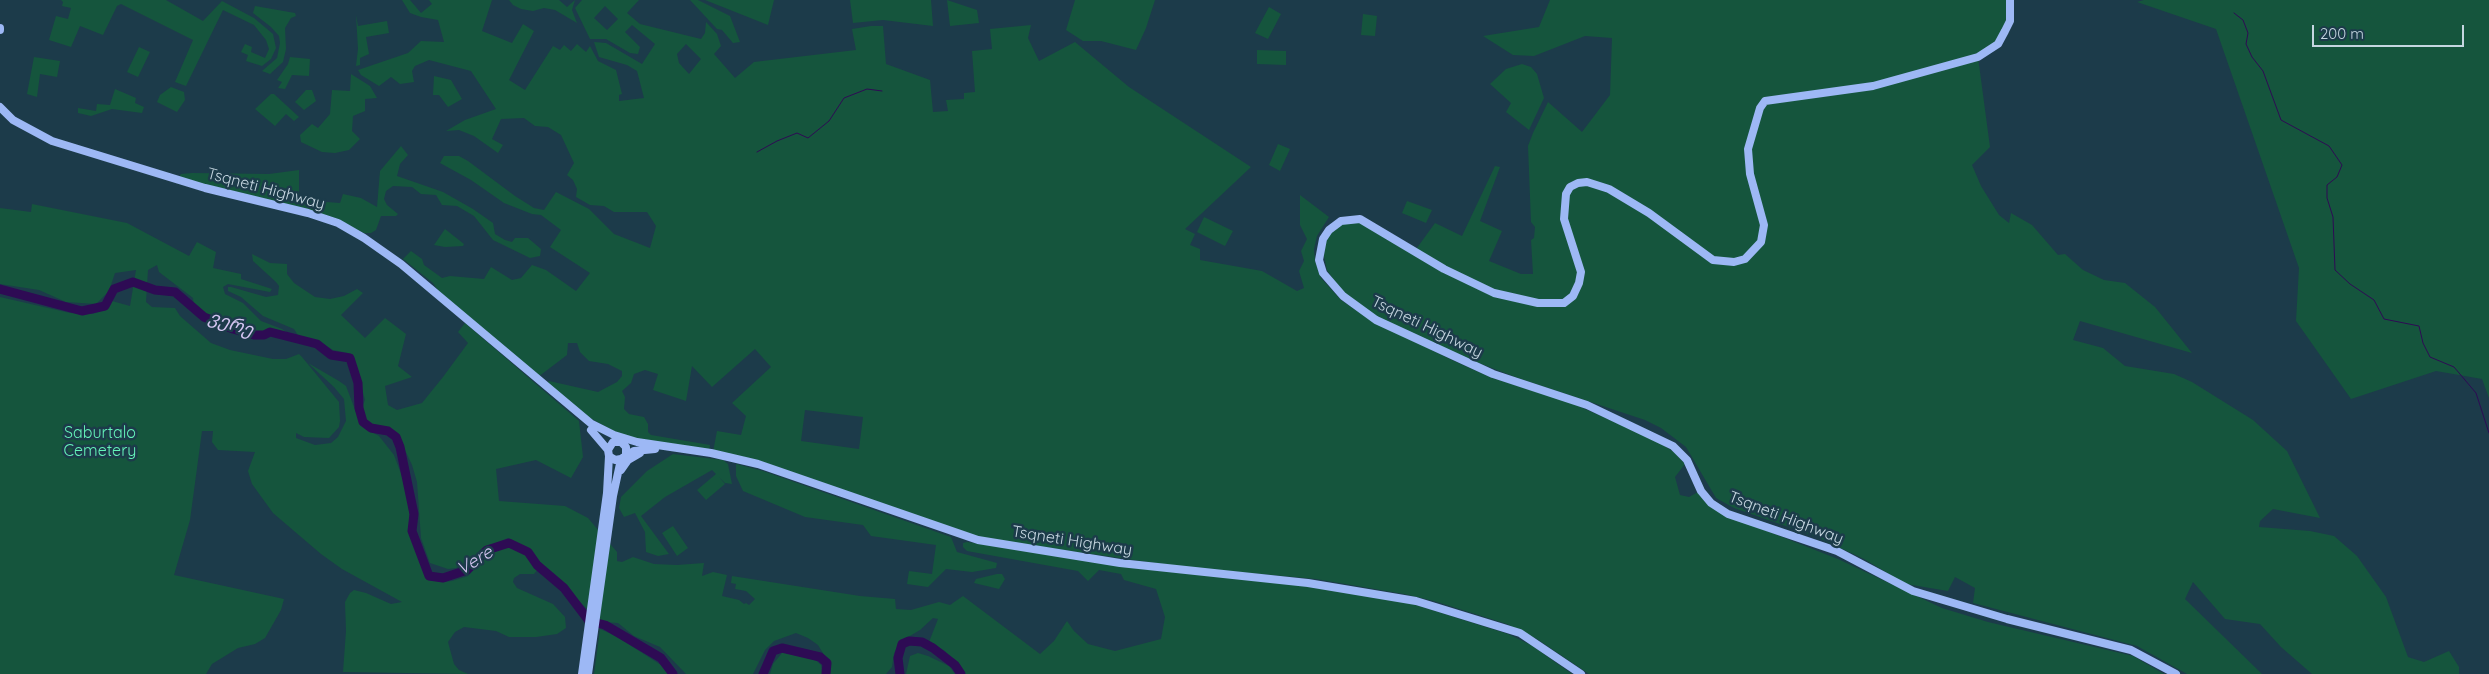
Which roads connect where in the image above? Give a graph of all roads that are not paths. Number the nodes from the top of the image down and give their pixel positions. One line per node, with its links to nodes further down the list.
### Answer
1 (2010, 0): 15 (main road, Tsqneti Highway)
2 (0, 107): 3 (main road, Tsqneti Highway)
3 (592, 427): 4 (main road); 5 (main road); 8 (main road); 10 (main road)
4 (620, 442): 5 (main road); 8 (main road); 9 (main road)
5 (644, 444): 6 (main road, Tsqneti Highway)
6 (667, 448): 7 (main road); 14 (main road, Tsqneti Highway)
7 (651, 450): 9 (main road); 10 (main road)
8 (608, 453): 9 (main road); 10 (main road)
9 (623, 457): 10 (main road)
10 (612, 482): 11 (main road)
11 (605, 532): 12 (main road); 13 (main road)
12 (582, 674)
13 (588, 674)
14 (1581, 674)
15 (2176, 674)

